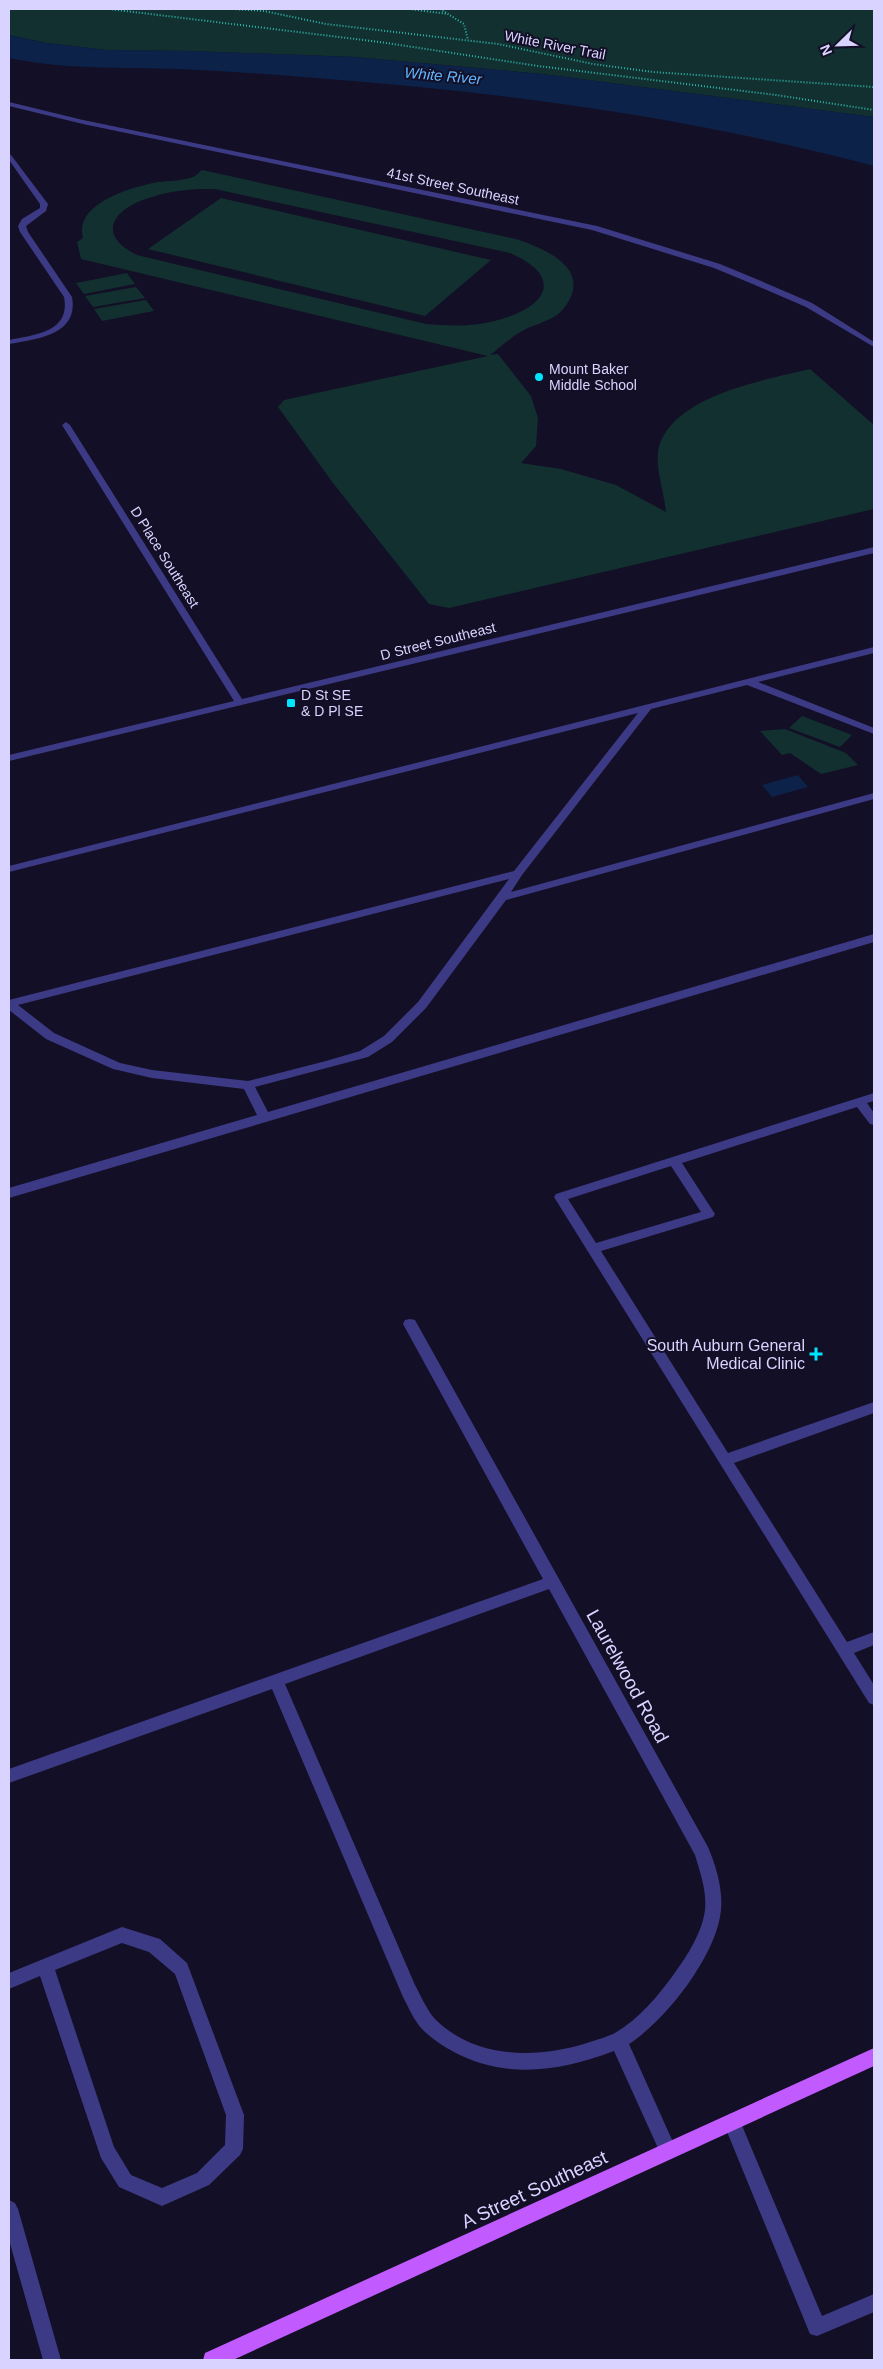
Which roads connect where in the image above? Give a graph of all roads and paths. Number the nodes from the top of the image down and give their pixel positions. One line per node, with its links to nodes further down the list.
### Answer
1 (109, 9): 9 (path)
2 (233, 9): 6 (path, White River Trail)
3 (409, 9): 5 (path)
4 (440, 9): 5 (path)
5 (449, 14): 6 (path)
6 (468, 40): 7 (path, White River Trail)
7 (874, 87)
8 (9, 104): 12 (street, 41st Street Southeast)
9 (874, 110)
10 (9, 156): 11 (street)
11 (9, 342)
12 (874, 345)
13 (66, 425): 17 (street, D Place Southeast)
14 (874, 550): 17 (street, D Street Southeast)
15 (874, 650): 16 (street)
16 (748, 682): 18 (street); 19 (street)
17 (240, 703): 20 (street, D Street Southeast)
18 (648, 707): 22 (street); 23 (street)
19 (874, 731)
20 (9, 758)
21 (874, 796): 24 (street)
22 (9, 869)
23 (518, 873): 24 (street); 26 (street)
24 (502, 898): 27 (street)
25 (874, 938): 30 (street)
26 (9, 1004): 27 (street)
27 (248, 1085): 30 (street)
28 (874, 1096): 29 (street)
29 (859, 1101): 31 (street); 32 (street)
30 (264, 1117): 33 (street)
31 (874, 1121)
32 (674, 1160): 34 (street); 34 (street)
33 (9, 1193)
34 (593, 1249): 37 (street)
35 (410, 1324): 38 (street, Laurelwood Road)
36 (874, 1407): 37 (street)
37 (725, 1460): 40 (street)
38 (551, 1582): 41 (street); 46 (street, Laurelwood Road)
39 (874, 1638): 40 (street)
40 (844, 1650): 42 (street)
41 (276, 1680): 43 (street); 46 (street, Laurelwood Road)
42 (874, 1698)
43 (9, 1776)
44 (45, 1966): 44 (street); 45 (street)
45 (9, 1981)
46 (618, 2040): 49 (street)
47 (874, 2057): 48 (main road, A Street Southeast)
48 (732, 2122): 49 (main road, A Street Southeast); 51 (street)
49 (668, 2152): 53 (main road, A Street Southeast)
50 (9, 2209): 52 (street)
51 (874, 2303)
52 (52, 2360)
53 (212, 2360)

